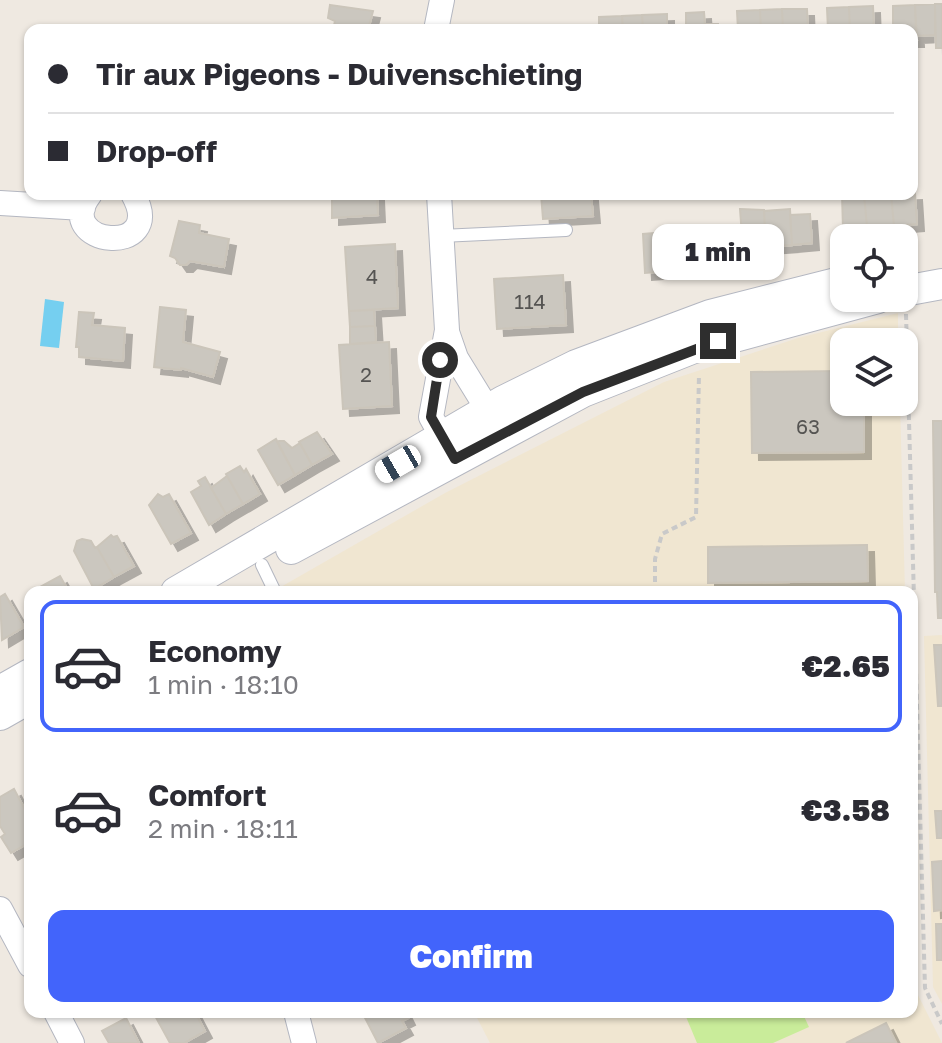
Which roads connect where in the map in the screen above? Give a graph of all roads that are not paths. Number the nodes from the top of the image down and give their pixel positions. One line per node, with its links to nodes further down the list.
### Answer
1 (442, 0): 2 (street)
2 (437, 24)
3 (136, 200): 5 (street)
4 (439, 200): 8 (street)
5 (86, 201): 6 (street)
6 (0, 203)
7 (566, 230): 8 (lane)
8 (441, 236): 15 (street)
9 (942, 263): 10 (street)
10 (918, 276)
11 (942, 284): 13 (street)
12 (830, 285): 16 (street)
13 (918, 286)
14 (830, 307): 17 (street)
15 (447, 330): 16 (street); 18 (street)
16 (488, 410): 17 (street); 18 (street)
17 (486, 442): 18 (street)
18 (448, 448): 19 (street); 20 (street)
19 (262, 565): 21 (street); 22 (lane)
20 (187, 586)
21 (226, 586)
22 (272, 586)
23 (24, 677): 24 (street)
24 (0, 691)
25 (24, 701): 26 (street)
26 (0, 715)
27 (0, 909): 28 (street)
28 (24, 954)
29 (59, 1018): 31 (street)
30 (298, 1018): 32 (street)
31 (72, 1043)
32 (304, 1043)

